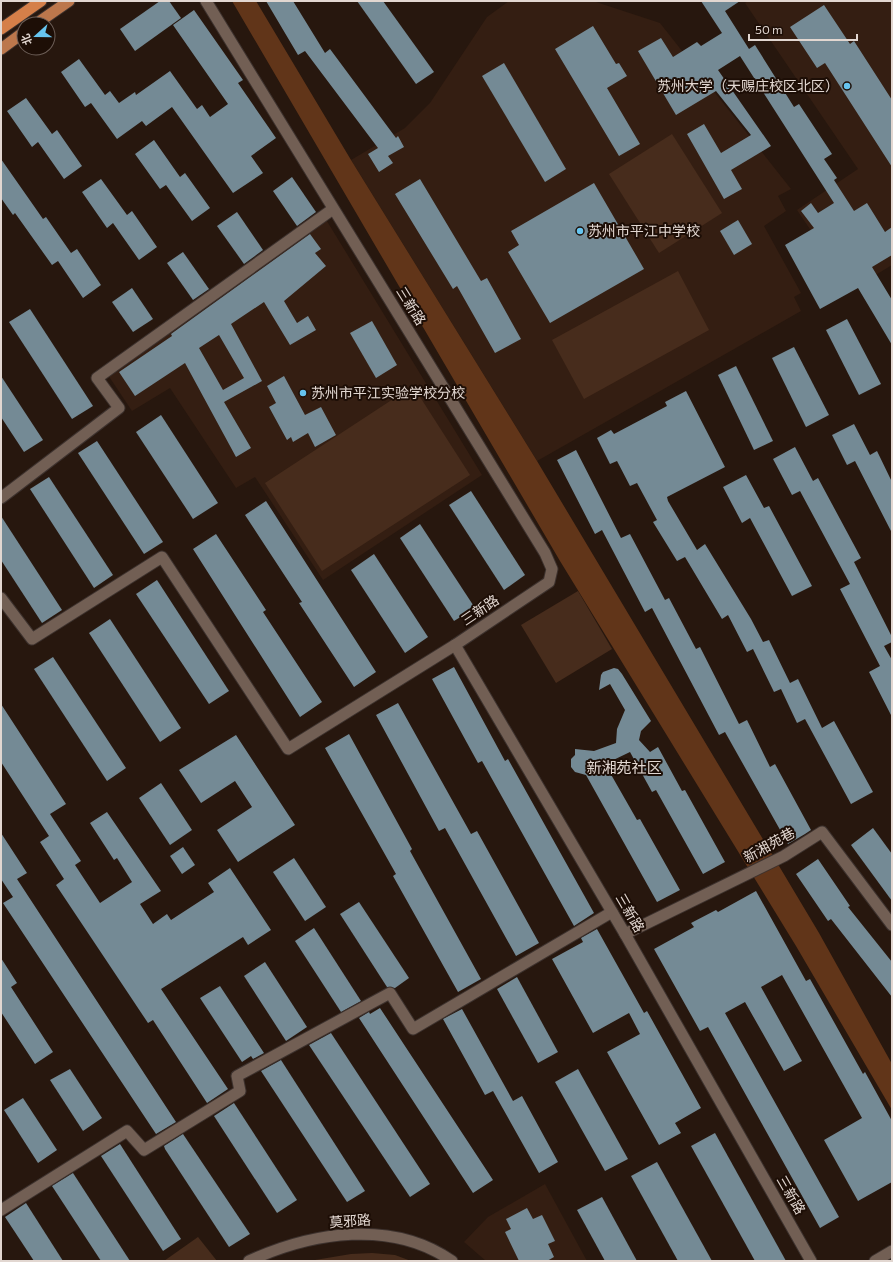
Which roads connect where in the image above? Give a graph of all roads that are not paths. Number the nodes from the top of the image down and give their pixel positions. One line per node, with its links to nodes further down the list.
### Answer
1 (42, 1): 4 (main road); 6 (highway)
2 (69, 1): 4 (main road)
3 (206, 1): 9 (street, 三新路)
4 (52, 13): 5 (main road)
5 (48, 16)
6 (1, 29)
7 (16, 38): 8 (main road)
8 (1, 49)
9 (333, 208): 10 (street); 12 (street, 三新路)
10 (1, 498)
11 (1, 598): 12 (street)
12 (455, 645): 13 (street, 三新路)
13 (612, 912): 15 (street, 三新路); 16 (street)
14 (892, 926): 15 (street, 新湘苑巷)
15 (625, 934): 20 (street, 三新路)
16 (1, 1210)
17 (892, 1251): 21 (street)
18 (249, 1261): 19 (street, 莫邪路)
19 (452, 1261)
20 (811, 1261)
21 (876, 1261)

